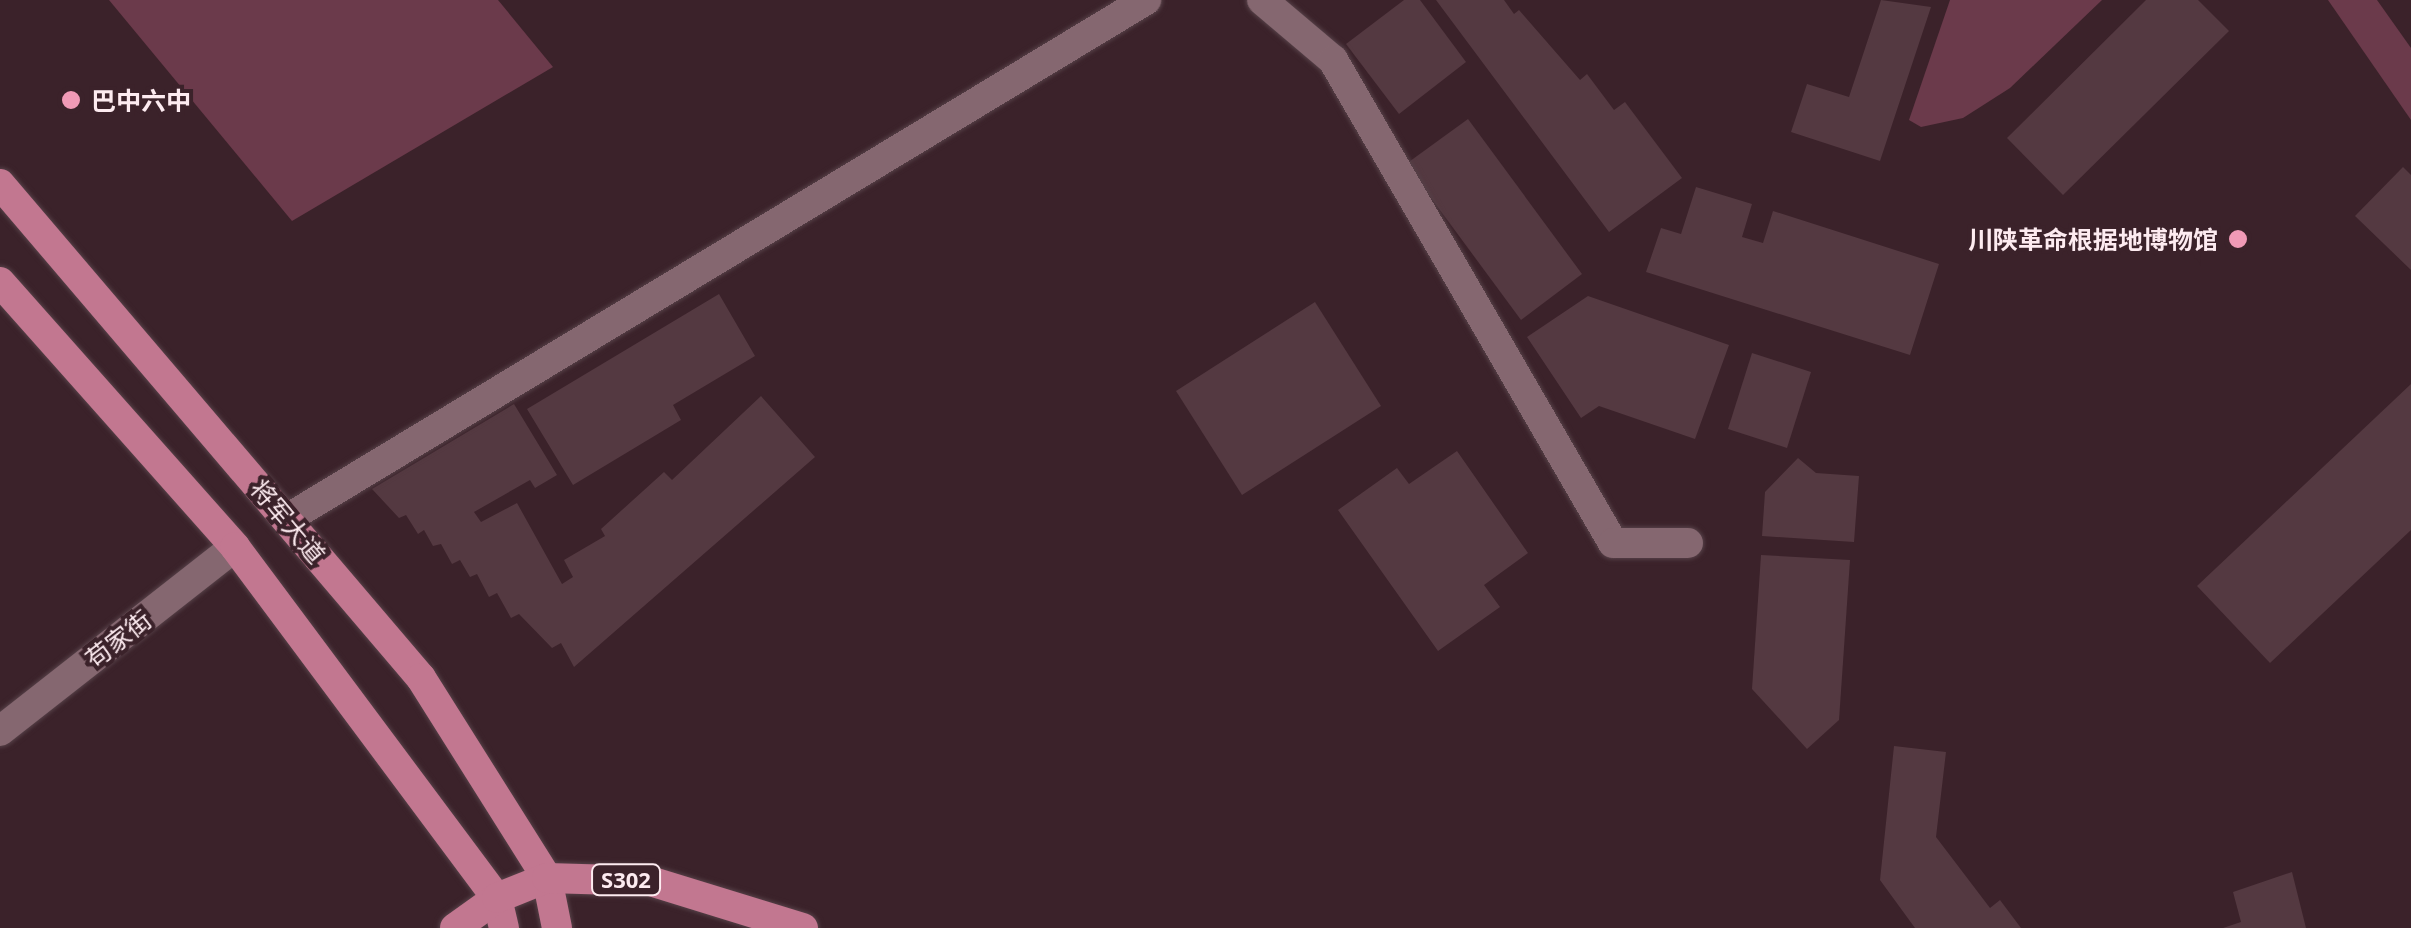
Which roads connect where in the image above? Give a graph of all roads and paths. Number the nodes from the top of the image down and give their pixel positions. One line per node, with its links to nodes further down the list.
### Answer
1 (1146, 0): 5 (street)
2 (1262, 0): 6 (street)
3 (0, 184): 5 (main road, 将军大道)
4 (0, 282): 7 (main road)
5 (287, 520): 9 (main road, 将军大道)
6 (1688, 543)
7 (235, 547): 8 (street, 苟家街); 10 (main road)
8 (0, 731)
9 (548, 878): 10 (main road, S302); 12 (main road); 13 (main road, S302)
10 (501, 913): 11 (main road, S302)
11 (455, 928)
12 (557, 928)
13 (803, 928)

